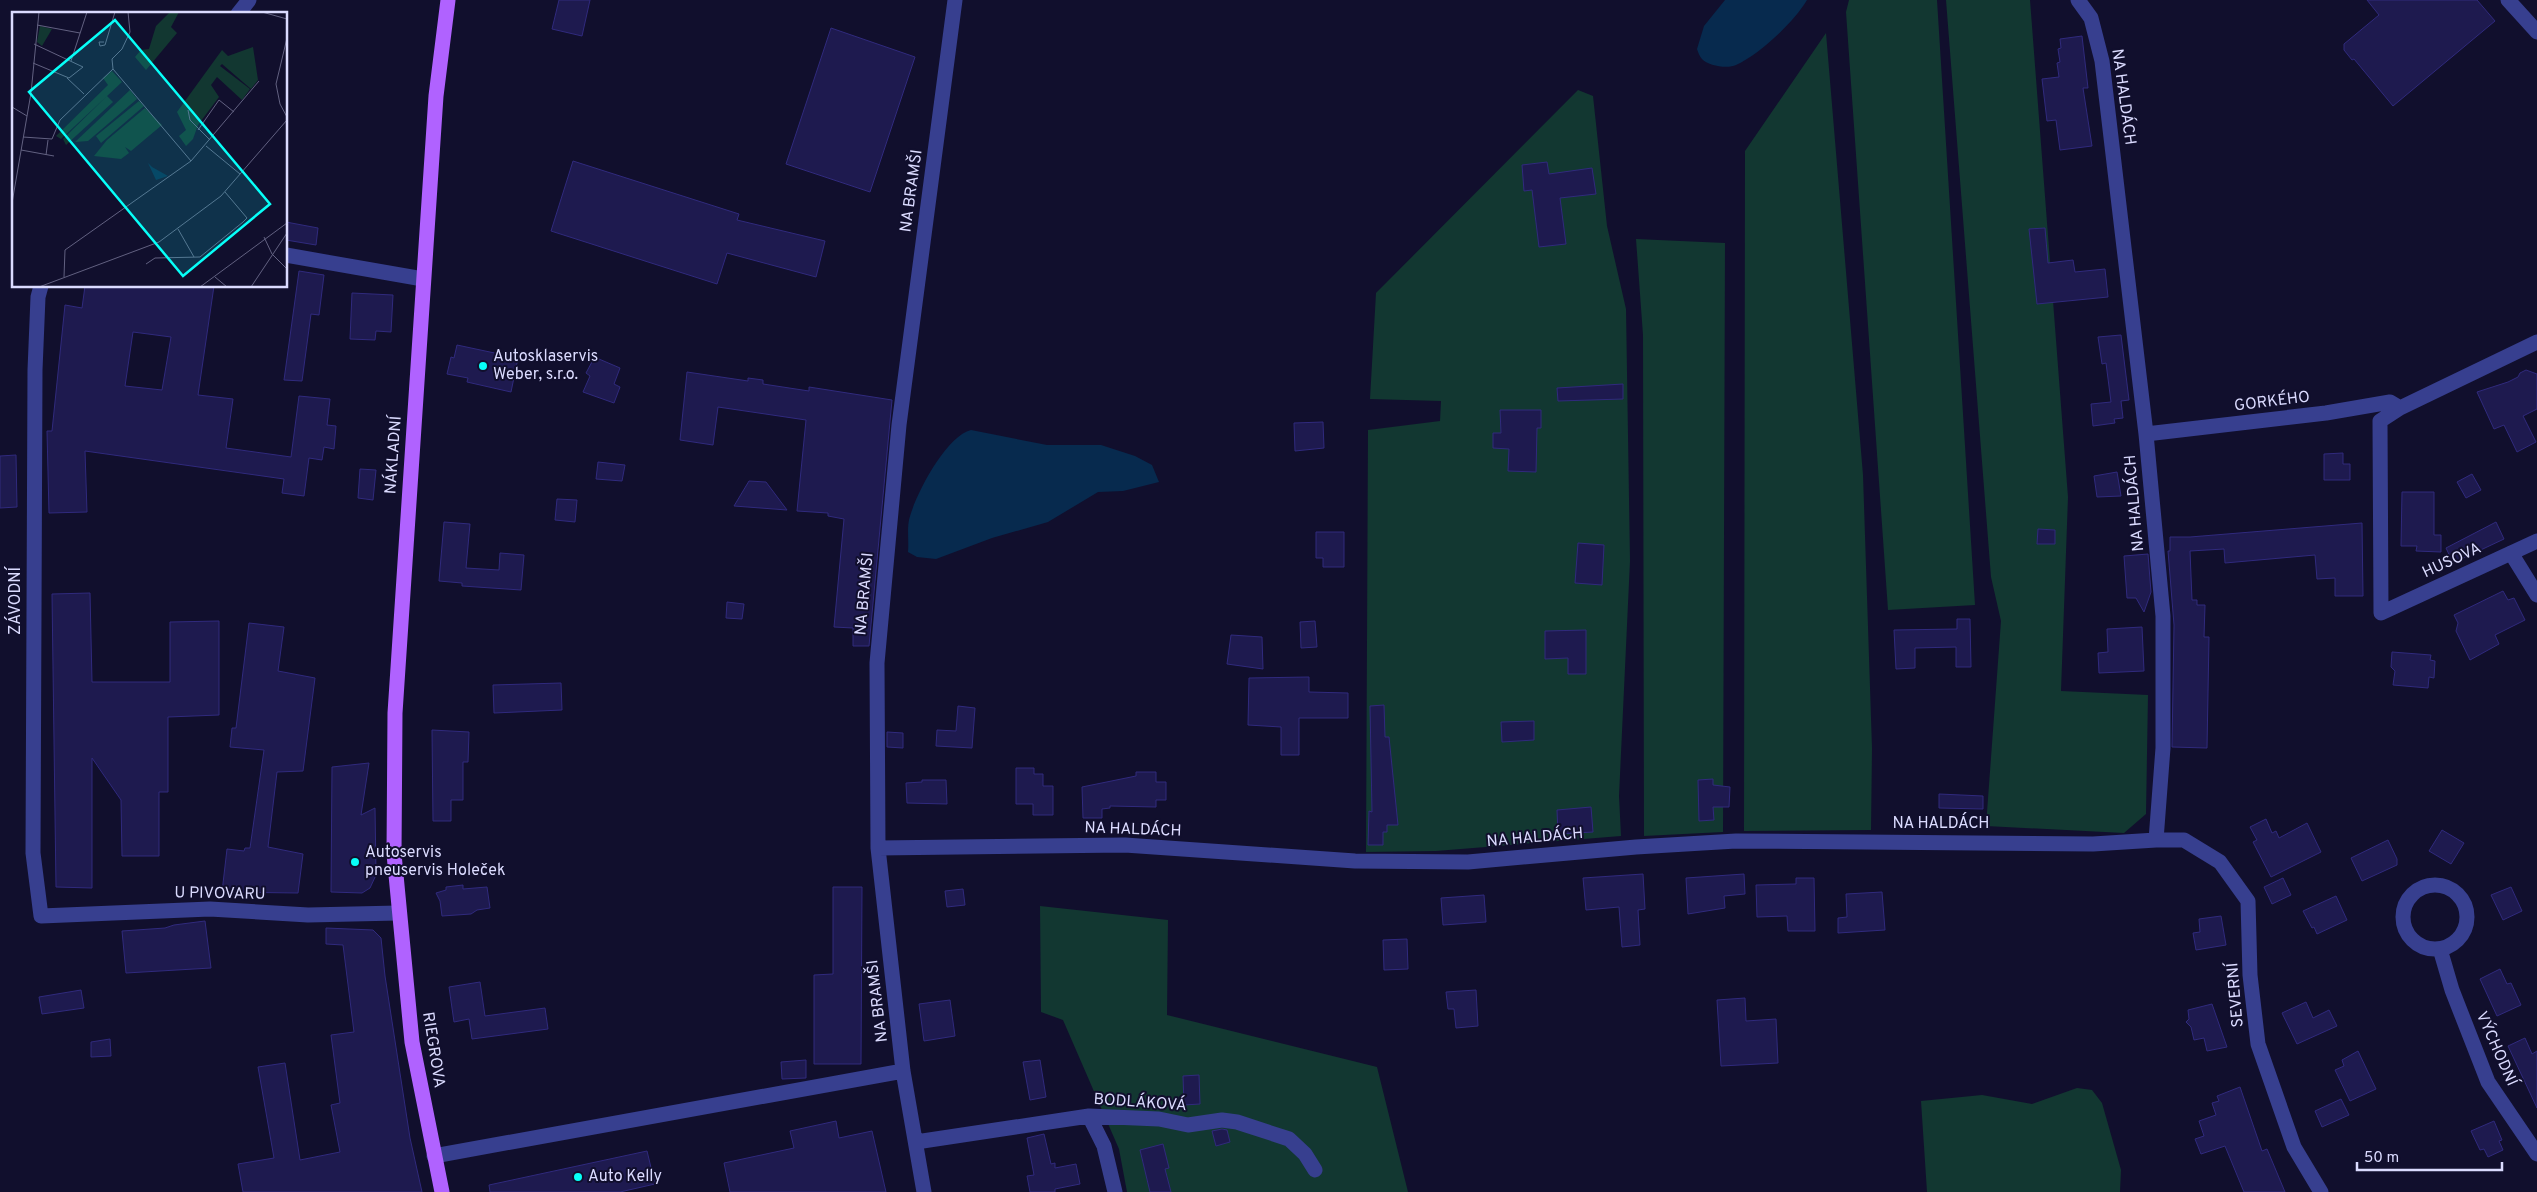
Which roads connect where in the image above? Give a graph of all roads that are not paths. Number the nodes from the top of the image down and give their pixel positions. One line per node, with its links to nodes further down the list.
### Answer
1 (249, 0): 6 (street)
2 (448, 0): 9 (main road, NÁKLADNÍ)
3 (955, 0): 18 (street, NA BRAMŠI)
4 (2078, 0): 13 (street, NA HALDÁCH)
5 (2508, 0): 7 (street)
6 (240, 12)
7 (2537, 32)
8 (288, 255): 9 (street)
9 (423, 279): 19 (main road, NÁKLADNÍ)
10 (40, 288): 20 (street, ZÁVODNÍ)
11 (2537, 342): 12 (street)
12 (2400, 408): 13 (street, GORKÉHO); 15 (street, HUSOVA)
13 (2146, 434): 17 (street, NA HALDÁCH)
14 (2537, 541): 15 (street, HUSOVA)
15 (2511, 553): 16 (street)
16 (2537, 595)
17 (2156, 840): 18 (street, NA HALDÁCH); 31 (street, SEVERNÍ)
18 (878, 848): 22 (street, NA BRAMŠI)
19 (398, 913): 20 (street, U PIVOVARU); 26 (main road, RIEGROVA)
20 (41, 916)
21 (2440, 949): 21 (street); 25 (street, VÝCHODNÍ)
22 (904, 1071): 24 (street, NA BRAMŠI); 26 (street)
23 (1089, 1116): 24 (street, BODLÁKOVÁ); 27 (street, BODLÁKOVÁ); 30 (street)
24 (916, 1142): 29 (street, NA BRAMŠI)
25 (2537, 1154)
26 (434, 1156): 28 (main road, RIEGROVA)
27 (1316, 1170)
28 (442, 1192)
29 (924, 1192)
30 (1115, 1192)
31 (2321, 1192)

